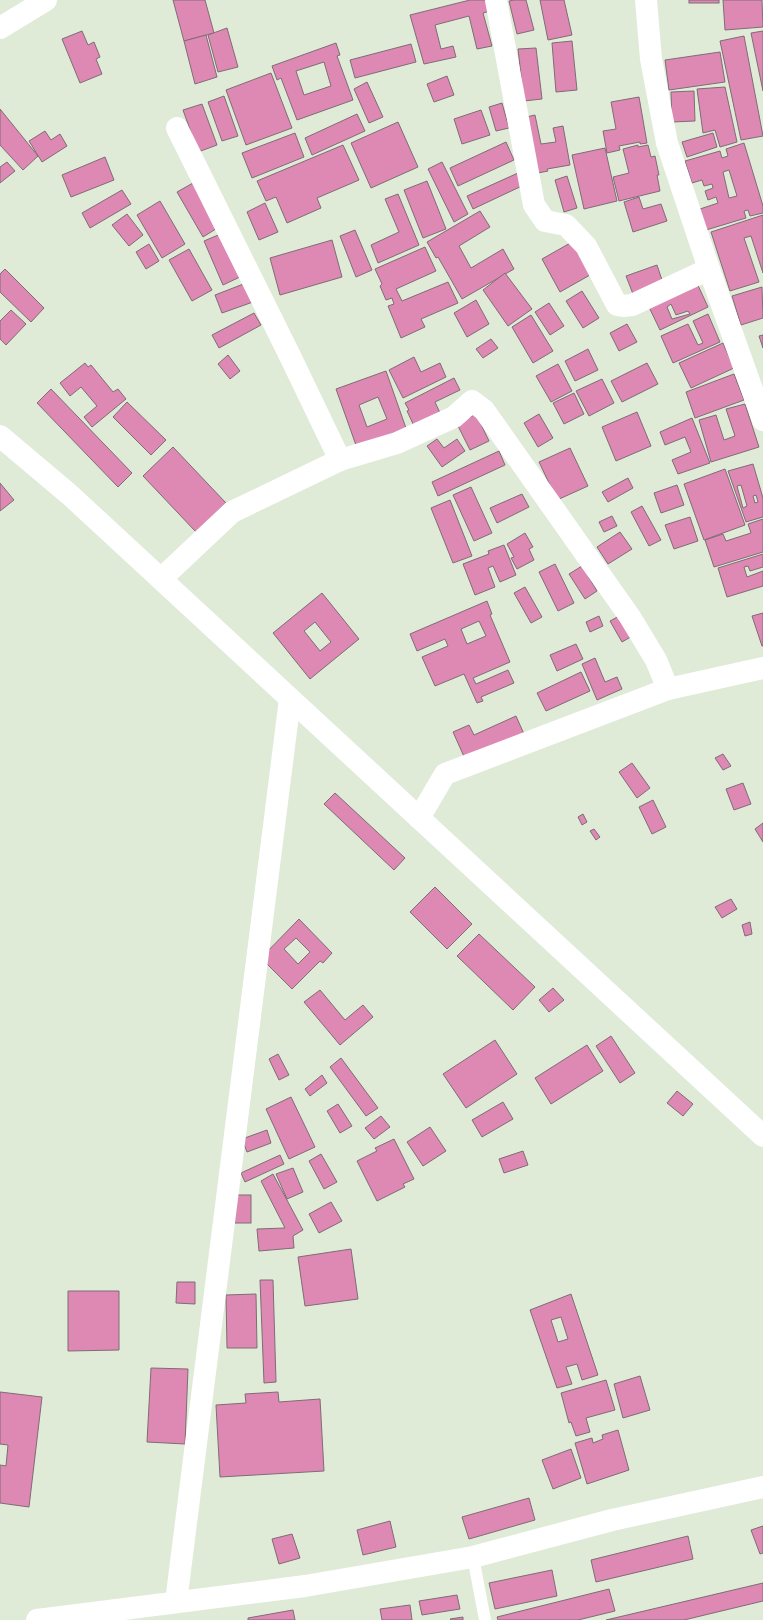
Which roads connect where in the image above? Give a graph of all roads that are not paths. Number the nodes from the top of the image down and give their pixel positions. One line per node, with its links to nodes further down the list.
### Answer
1 (46, 0): 4 (street)
2 (496, 0): 6 (street)
3 (646, 0): 6 (street)
4 (0, 28)
5 (177, 128): 9 (street)
6 (709, 269): 7 (street)
7 (763, 420)
8 (0, 436): 10 (street)
9 (340, 460): 10 (street); 12 (street)
10 (161, 579): 13 (street)
11 (763, 668): 12 (street)
12 (668, 689): 14 (street)
13 (290, 699): 14 (street); 18 (street)
14 (419, 818): 15 (street)
15 (763, 1136)
16 (763, 1487): 17 (street)
17 (473, 1557): 18 (street); 20 (lane)
18 (176, 1602): 19 (street)
19 (36, 1620)
20 (485, 1620)

